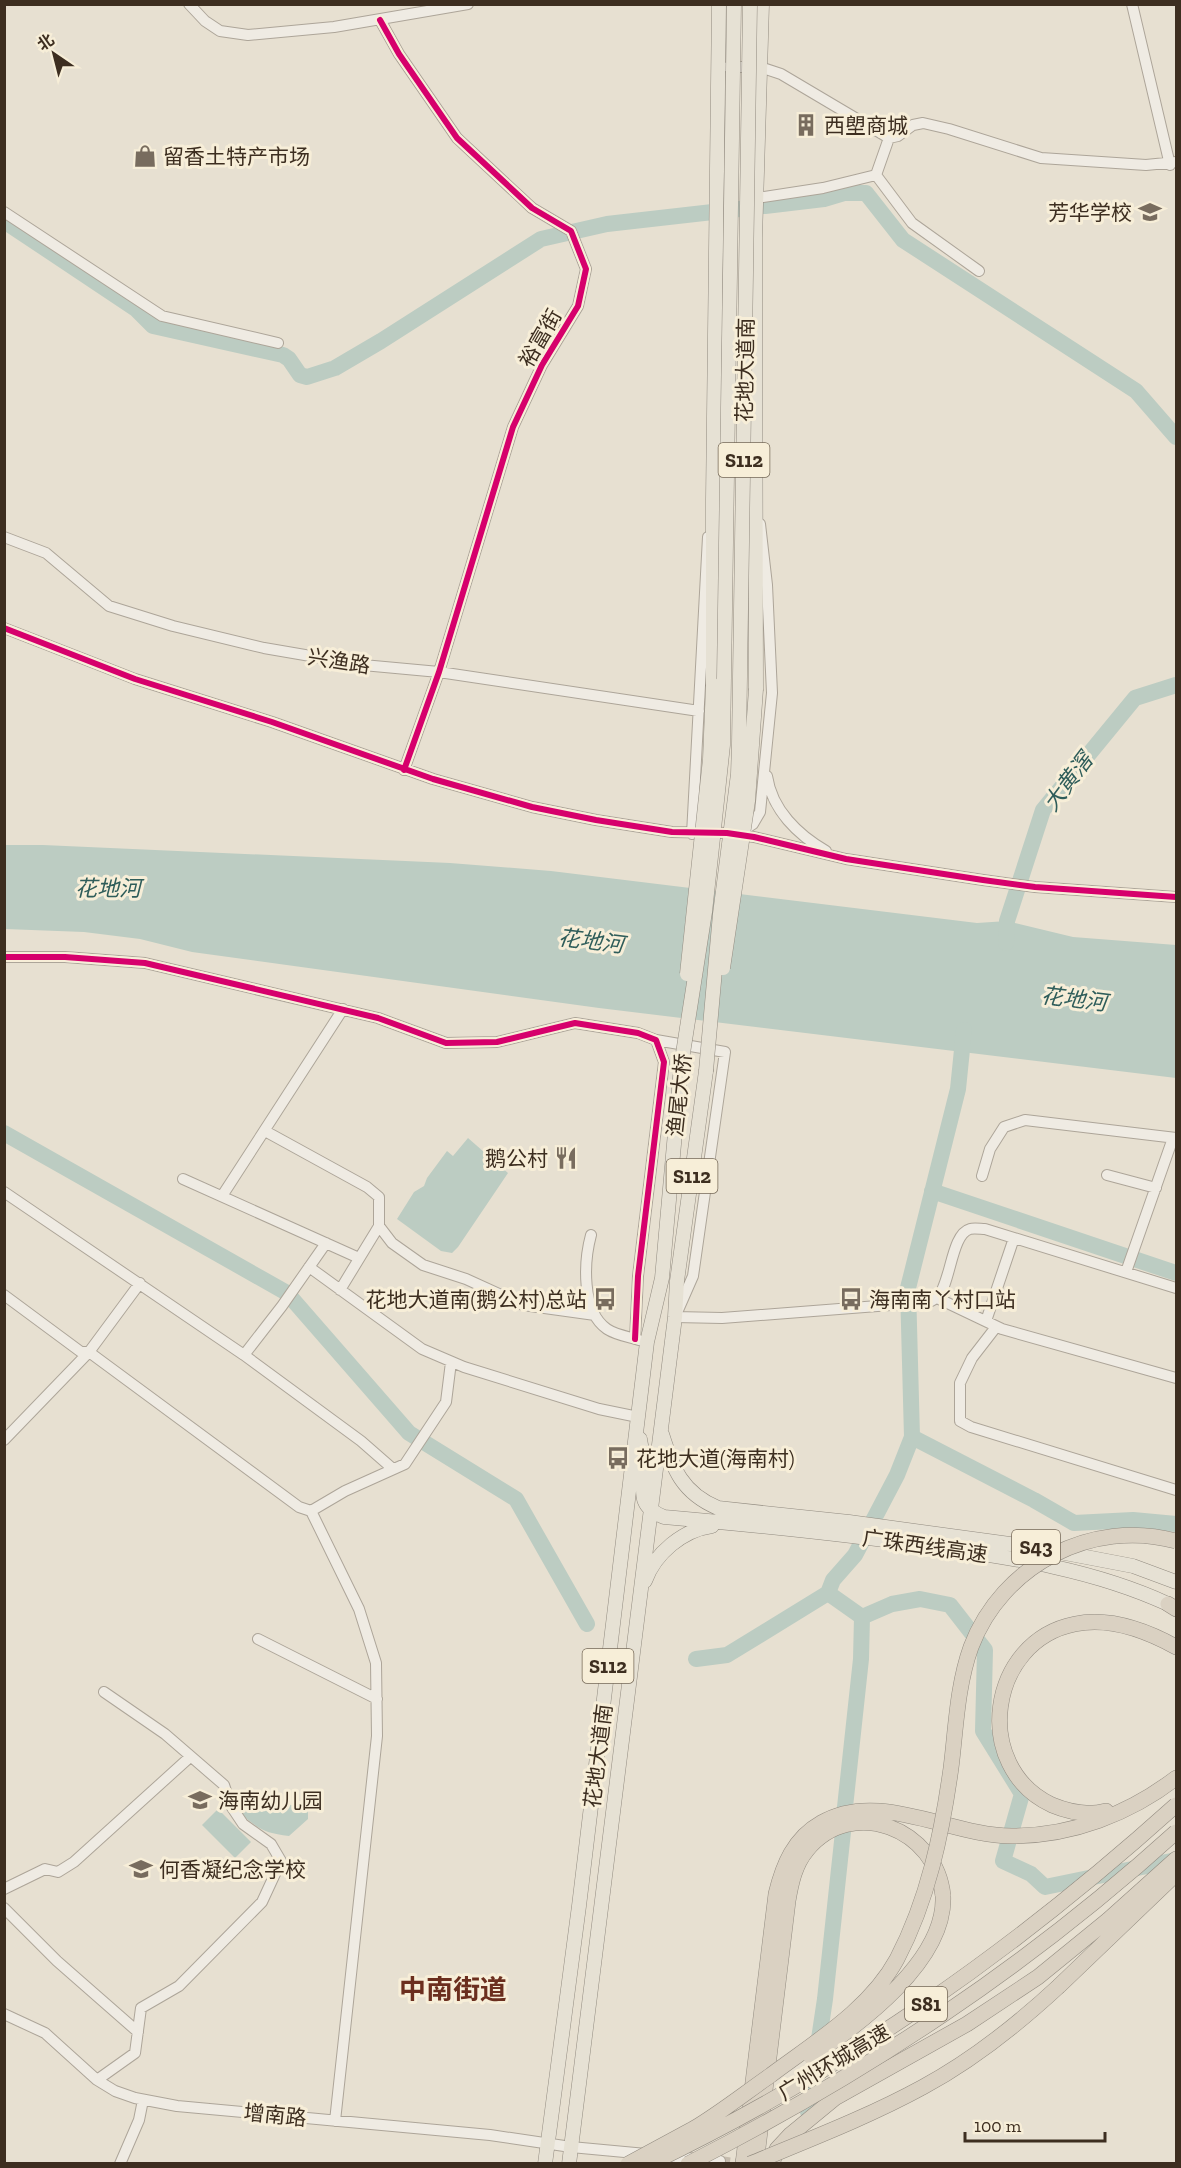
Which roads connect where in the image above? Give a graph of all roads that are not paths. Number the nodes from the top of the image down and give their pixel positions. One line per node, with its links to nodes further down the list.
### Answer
1 (189, 4): 8 (street)
2 (468, 4): 8 (street)
3 (719, 4): 9 (main road, 花地大道南)
4 (734, 4): 30 (main road, 花地大道南 / S112, bridge)
5 (750, 4): 35 (main road, 花地大道南 / S112, bridge)
6 (762, 4): 10 (main road, 花地大道南)
7 (1132, 4): 12 (street)
8 (380, 20): 22 (street, 裕富街)
9 (718, 67): 10 (street); 19 (main road, 花地大道南)
10 (760, 67): 11 (street); 14 (main road, 花地大道南)
11 (889, 138): 12 (street); 13 (street)
12 (1173, 163)
13 (876, 175): 14 (street); 16 (street)
14 (757, 198): 18 (main road, 花地大道南)
15 (4, 212): 17 (street)
16 (979, 271)
17 (278, 343)
18 (755, 499): 24 (street, 花地大道南); 35 (main road, bridge)
19 (713, 500): 23 (street, 花地大道南); 34 (main road, bridge)
20 (4, 537): 22 (street, 兴渔路)
21 (4, 628): 25 (street)
22 (439, 672): 23 (street, 兴渔路); 25 (street, 裕富街)
23 (699, 711): 26 (street, 花地大道南)
24 (766, 763): 27 (street, 花地大道南); 28 (street)
25 (404, 770): 26 (street)
26 (692, 834): 27 (street)
27 (736, 834): 28 (street)
28 (846, 859): 29 (street)
29 (1176, 897)
30 (705, 912): 34 (main road, 渔尾大桥 / S112, bridge)
31 (4, 957): 32 (street)
32 (343, 1009): 33 (street); 36 (street)
33 (656, 1040): 58 (street); 60 (street)
34 (681, 1066): 51 (main road, 渔尾大桥 / S112)
35 (706, 1071): 58 (main road, 花地大道南 / S112)
36 (265, 1131): 43 (street); 44 (street)
37 (1175, 1138): 39 (street); 41 (street)
38 (1107, 1175): 41 (street)
39 (982, 1176)
40 (183, 1179): 43 (street)
41 (1156, 1188): 49 (street)
42 (4, 1191): 52 (street)
43 (222, 1196): 47 (street)
44 (379, 1227): 48 (street); 57 (street)
45 (591, 1235): 57 (street)
46 (1014, 1238): 49 (street); 56 (street); 59 (street)
47 (326, 1243): 48 (street); 50 (street)
48 (359, 1258): 54 (street)
49 (1130, 1263): 53 (street)
50 (309, 1267): 54 (street); 62 (street)
51 (662, 1278): 60 (main road, 花地大道南 / S112)
52 (140, 1283): 61 (street); 62 (street)
53 (1176, 1288)
54 (340, 1290): 63 (street)
55 (4, 1295): 61 (street)
56 (933, 1300): 58 (street); 59 (street)
57 (596, 1315): 60 (street)
58 (675, 1317): 66 (main road, 花地大道南 / S112)
59 (991, 1324): 64 (street); 69 (street)
60 (641, 1340): 65 (main road, 花地大道南 / S112)
61 (89, 1353): 67 (street); 71 (street)
62 (244, 1355): 68 (street)
63 (451, 1362): 65 (street); 68 (street)
64 (1176, 1378)
65 (637, 1421): 66 (main road); 70 (main road); 98 (main road, 花地大道南 / S112)
66 (660, 1430): 70 (main road, 花地大道南); 73 (main road, S43)
67 (4, 1440)
68 (393, 1470): 71 (street)
69 (1176, 1490)
70 (651, 1510): 72 (main road, S43); 77 (main road, 花地大道南 / S112)
71 (311, 1511): 82 (street)
72 (730, 1525): 73 (main road, S43); 77 (main road)
73 (847, 1529): 74 (main road, 广珠西线高速 / S43)
74 (891, 1534): 76 (main road, 广珠西线高速 / S43); 78 (main road, 广珠西线高速 / S43)
75 (1176, 1541): 97 (highway, bridge)
76 (1176, 1582)
77 (639, 1597): 99 (main road, 花地大道南 / S112)
78 (1172, 1606)
79 (258, 1639): 82 (street)
80 (1176, 1647): 84 (highway)
81 (104, 1692): 83 (street)
82 (376, 1699): 96 (street)
83 (190, 1757): 90 (street); 93 (street)
84 (1176, 1773)
85 (1176, 1778): 107 (highway)
86 (1176, 1806): 105 (highway, 广州环城高速 / S81, bridge)
87 (1176, 1832): 106 (highway, 广州环城高速 / S81, bridge)
88 (1176, 1858): 110 (highway)
89 (1176, 1874): 108 (highway, bridge)
90 (4, 1889)
91 (4, 1908): 93 (street)
92 (4, 2014): 94 (street, 增南路)
93 (138, 2032): 94 (street)
94 (97, 2080): 95 (street, 增南路)
95 (143, 2100): 96 (street, 增南路); 101 (street)
96 (335, 2121): 98 (street, 增南路)
97 (693, 2129): 104 (highway, bridge); 109 (highway, bridge)
98 (548, 2143): 99 (street, 增南路); 102 (main road, 花地大道南 / S112)
99 (572, 2147): 100 (street, 增南路); 103 (main road, 花地大道南 / S112)
100 (720, 2162)
101 (120, 2163)
102 (545, 2163)
103 (569, 2163)
104 (628, 2163)
105 (649, 2163)
106 (688, 2163)
107 (743, 2163)
108 (750, 2163)
109 (756, 2163)
110 (772, 2163)

